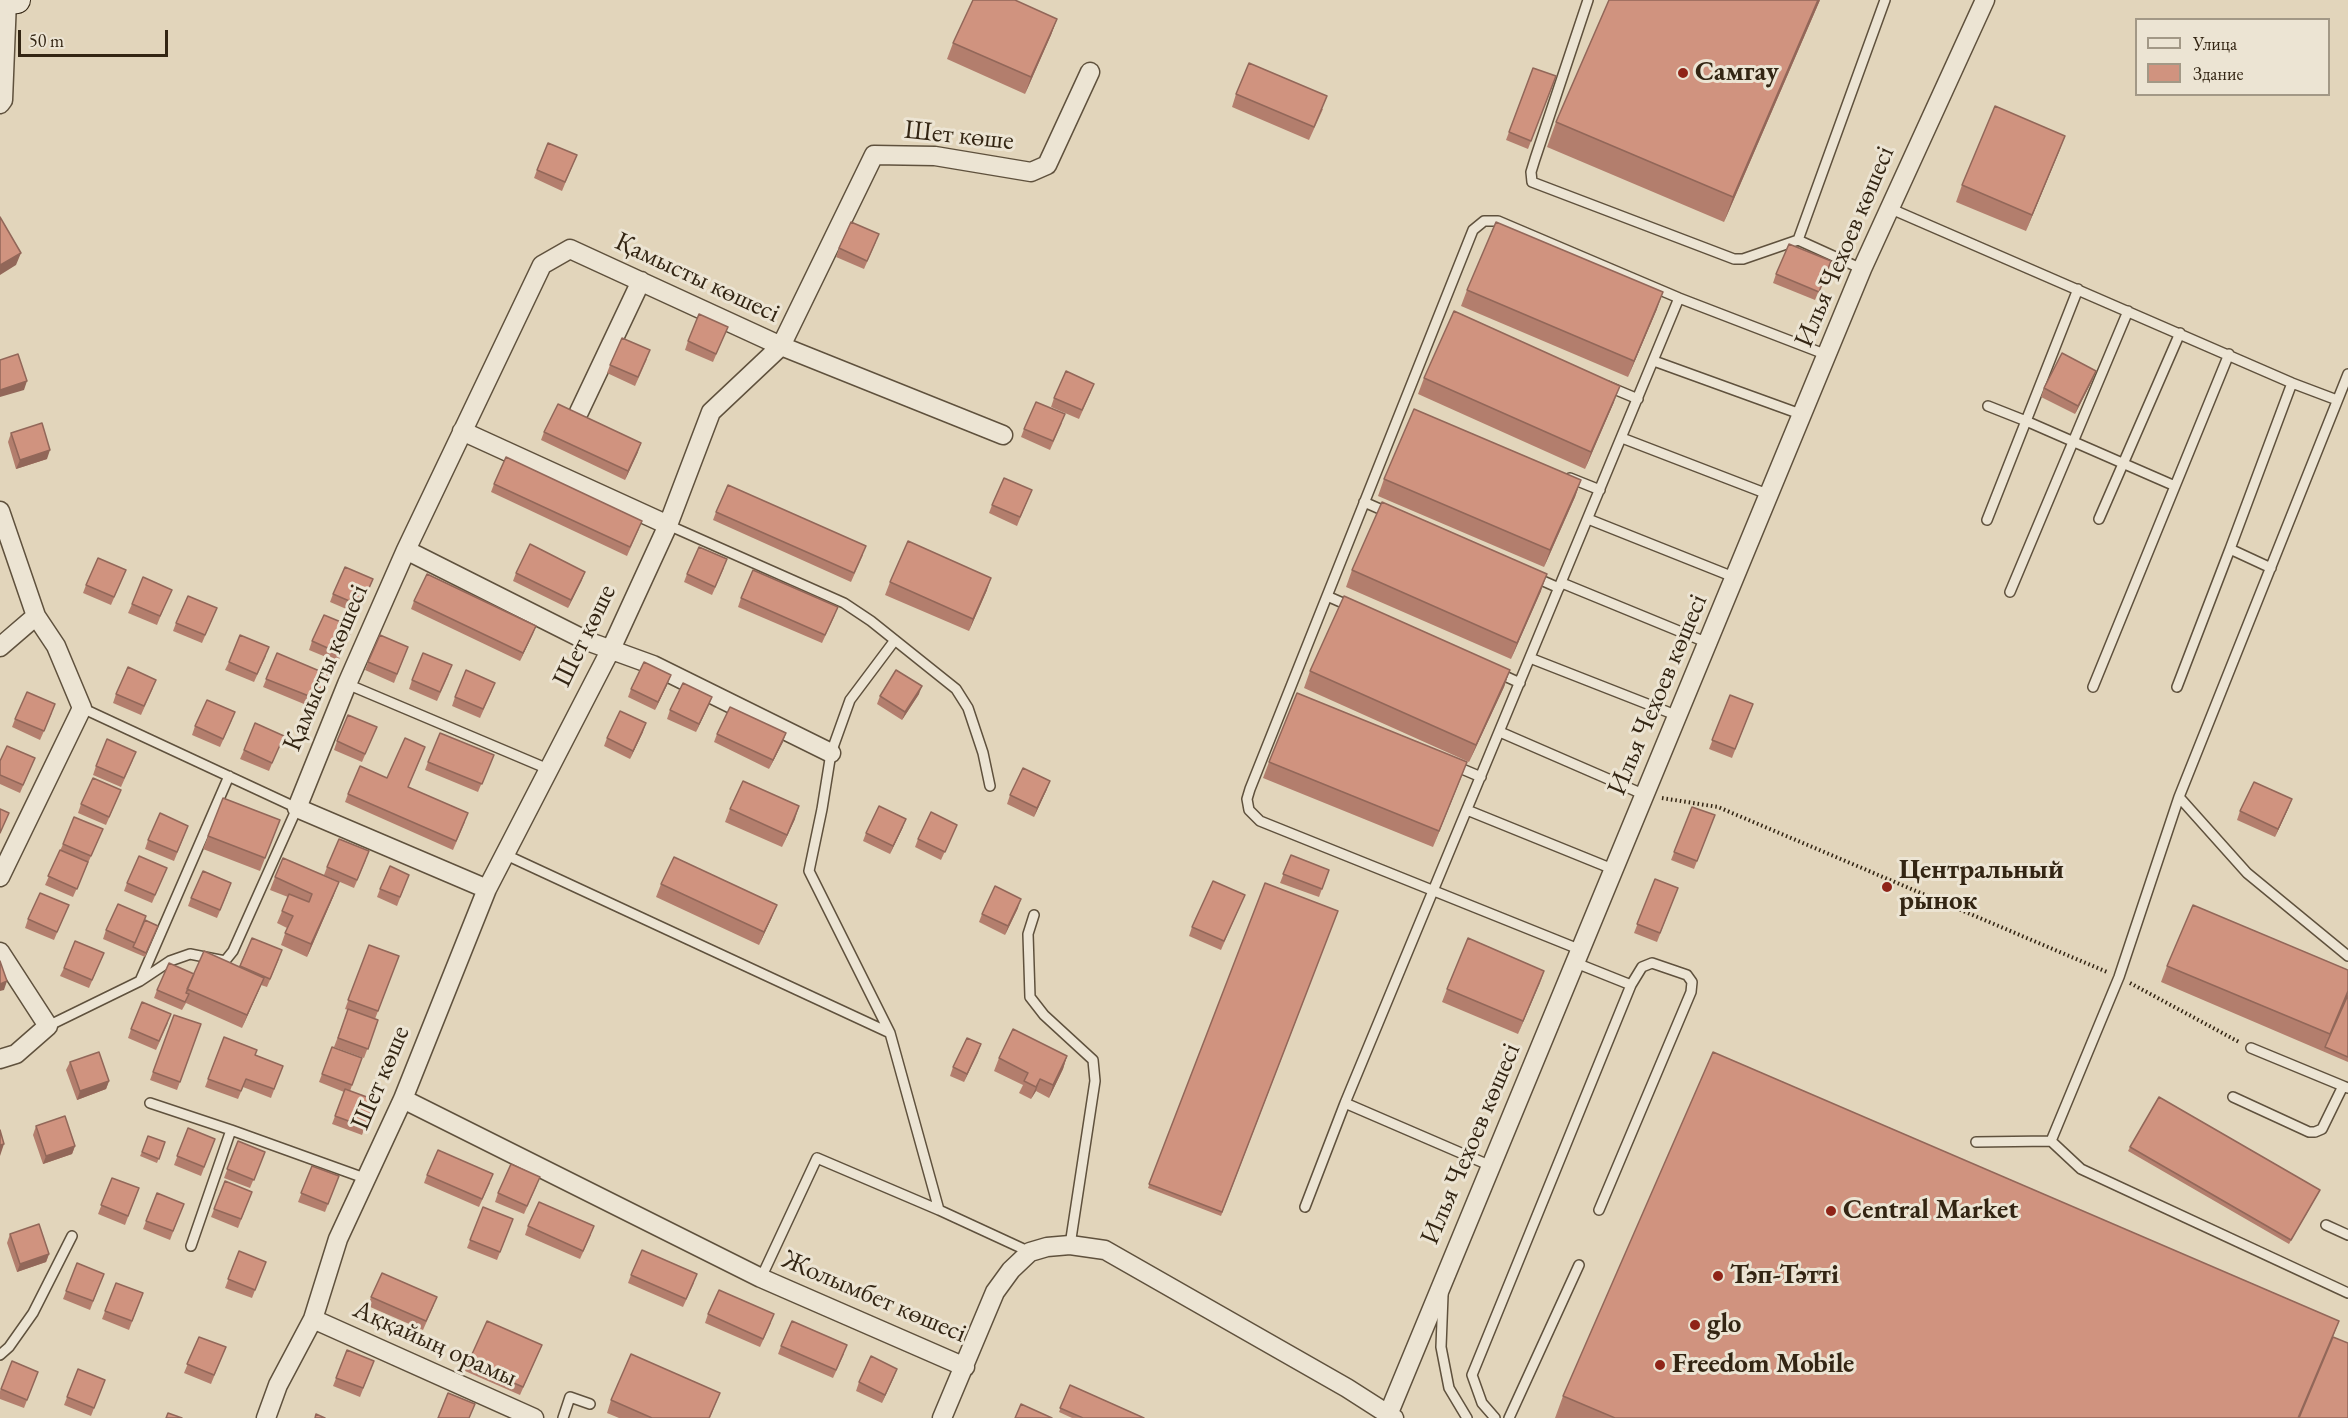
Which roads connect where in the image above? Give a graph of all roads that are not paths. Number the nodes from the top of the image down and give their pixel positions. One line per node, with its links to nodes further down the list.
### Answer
1 (1587, 0): 8 (lane)
2 (1885, 0): 8 (lane)
3 (1985, 0): 7 (street, Илья Чехоев көшесі)
4 (8, 1): 6 (street)
5 (1090, 72): 17 (street, Шет көше)
6 (0, 104)
7 (1889, 208): 9 (street, Илья Чехоев көшесі); 11 (lane)
8 (1798, 240): 9 (lane)
9 (1862, 269): 19 (street, Илья Чехоев көшесі)
10 (641, 281): 17 (street, Қамысты көшесі); 29 (street); 32 (street, Қамысты көшесі)
11 (2078, 289): 13 (lane); 31 (lane)
12 (1679, 298): 14 (lane); 19 (lane); 20 (lane)
13 (2128, 311): 16 (lane); 35 (lane)
14 (1440, 313): 15 (lane); 26 (lane)
15 (1450, 317)
16 (2180, 333): 18 (lane); 36 (lane)
17 (781, 346): 33 (street, Қамысты көшесі); 47 (street, Шет көше)
18 (2229, 354): 23 (lane); 38 (lane)
19 (1828, 355): 30 (street, Илья Чехоев көшесі)
20 (1654, 361): 24 (lane); 30 (lane)
21 (2348, 374): 25 (lane)
22 (1596, 381): 24 (lane)
23 (2292, 382): 25 (lane); 48 (lane)
24 (1638, 399): 34 (lane)
25 (2337, 400): 50 (lane)
26 (1403, 406): 28 (lane); 41 (lane)
27 (1988, 406): 31 (lane)
28 (1414, 411)
29 (579, 412)
30 (1803, 415): 40 (street, Илья Чехоев көшесі)
31 (2026, 421): 35 (lane); 46 (lane)
32 (462, 430): 47 (street); 49 (street, Қамысты көшесі)
33 (1003, 435)
34 (1622, 438): 39 (lane); 40 (lane)
35 (2073, 441): 36 (lane); 54 (lane)
36 (2122, 464): 38 (lane); 45 (lane)
37 (1556, 472): 39 (lane)
38 (2175, 486): 66 (lane)
39 (1600, 490): 44 (lane)
40 (1770, 495): 52 (street, Илья Чехоев көшесі)
41 (1364, 502): 43 (lane); 55 (lane)
42 (0, 511): 57 (street)
43 (1397, 516)
44 (1588, 519): 52 (lane); 53 (lane)
45 (2099, 519)
46 (1987, 520)
47 (668, 525): 58 (lane); 61 (street, Шет көше)
48 (2230, 549): 50 (lane); 67 (lane)
49 (406, 550): 61 (street); 65 (street, Қамысты көшесі)
50 (2271, 568): 80 (lane)
51 (1527, 574): 53 (lane)
52 (1736, 578): 59 (street, Илья Чехоев көшесі)
53 (1561, 585): 59 (lane); 62 (lane)
54 (2010, 592)
55 (1327, 596): 56 (lane); 68 (lane)
56 (1359, 610)
57 (36, 616): 60 (street); 70 (street)
58 (895, 640): 73 (lane); 78 (lane)
59 (1708, 643): 71 (street, Илья Чехоев көшесі)
60 (0, 646)
61 (611, 649): 73 (street); 75 (street, Шет көше)
62 (1530, 658): 64 (lane); 71 (lane)
63 (1488, 668): 64 (lane)
64 (1520, 683): 72 (lane)
65 (347, 684): 75 (lane); 81 (street, Қамысты көшесі)
66 (2093, 687)
67 (2177, 687)
68 (1287, 695): 69 (lane); 87 (lane)
69 (1298, 700)
70 (82, 708): 76 (lane); 85 (street)
71 (1678, 716): 79 (street, Илья Чехоев көшесі)
72 (1500, 732): 77 (lane); 79 (lane)
73 (831, 753): 95 (lane)
74 (1448, 763): 77 (lane)
75 (548, 770): 83 (street, Шет көше)
76 (229, 776): 81 (lane); 92 (lane)
77 (1481, 777): 82 (lane)
78 (990, 786)
79 (1645, 795): 84 (street, Илья Чехоев көшесі)
80 (2179, 797): 91 (lane); 105 (lane)
81 (297, 808): 86 (street); 92 (lane)
82 (1467, 810): 84 (lane); 87 (lane)
83 (504, 854): 86 (street, Шет көше); 95 (lane)
84 (1615, 870): 90 (street, Илья Чехоев көшесі)
85 (0, 878)
86 (487, 889): 100 (street, Шет көше)
87 (1435, 891): 90 (lane); 102 (lane)
88 (1034, 915): 114 (lane)
89 (0, 952): 94 (street)
90 (1578, 956): 93 (lane); 106 (street, Илья Чехоев көшесі)
91 (2348, 956)
92 (140, 981): 94 (lane)
93 (1631, 986): 110 (lane); 131 (lane)
94 (48, 1026): 97 (street)
95 (890, 1033): 109 (lane)
96 (2251, 1048): 98 (lane)
97 (0, 1059)
98 (2345, 1087): 99 (lane)
99 (2234, 1097)
100 (403, 1099): 107 (street, Шет көше); 118 (street, Жолымбет көшесі)
101 (150, 1103): 103 (lane)
102 (1345, 1103): 106 (lane); 108 (lane)
103 (231, 1130): 107 (lane); 115 (lane)
104 (1976, 1142): 105 (lane)
105 (2051, 1142): 120 (lane)
106 (1491, 1166): 119 (street, Илья Чехоев көшесі)
107 (367, 1179): 121 (street, Шет көше)
108 (1305, 1207)
109 (939, 1210): 116 (lane); 118 (lane)
110 (1599, 1210)
111 (2326, 1225): 112 (lane)
112 (2348, 1235)
113 (72, 1236): 122 (lane)
114 (1070, 1245): 116 (street); 126 (street)
115 (191, 1246)
116 (1030, 1252): 123 (street, Жолымбет көшесі)
117 (1579, 1264): 132 (lane)
118 (761, 1278): 123 (street, Жолымбет көшесі)
119 (1443, 1281): 126 (street, Илья Чехоев көшесі); 130 (lane)
120 (2348, 1293)
121 (313, 1319): 125 (street, Аққайың орамы); 127 (street, Шет көше)
122 (0, 1355)
123 (965, 1367): 129 (street)
124 (590, 1404): 128 (lane)
125 (524, 1416)
126 (1391, 1416)
127 (266, 1418)
128 (563, 1418)
129 (942, 1418)
130 (1467, 1418)
131 (1495, 1418)
132 (1509, 1418)

